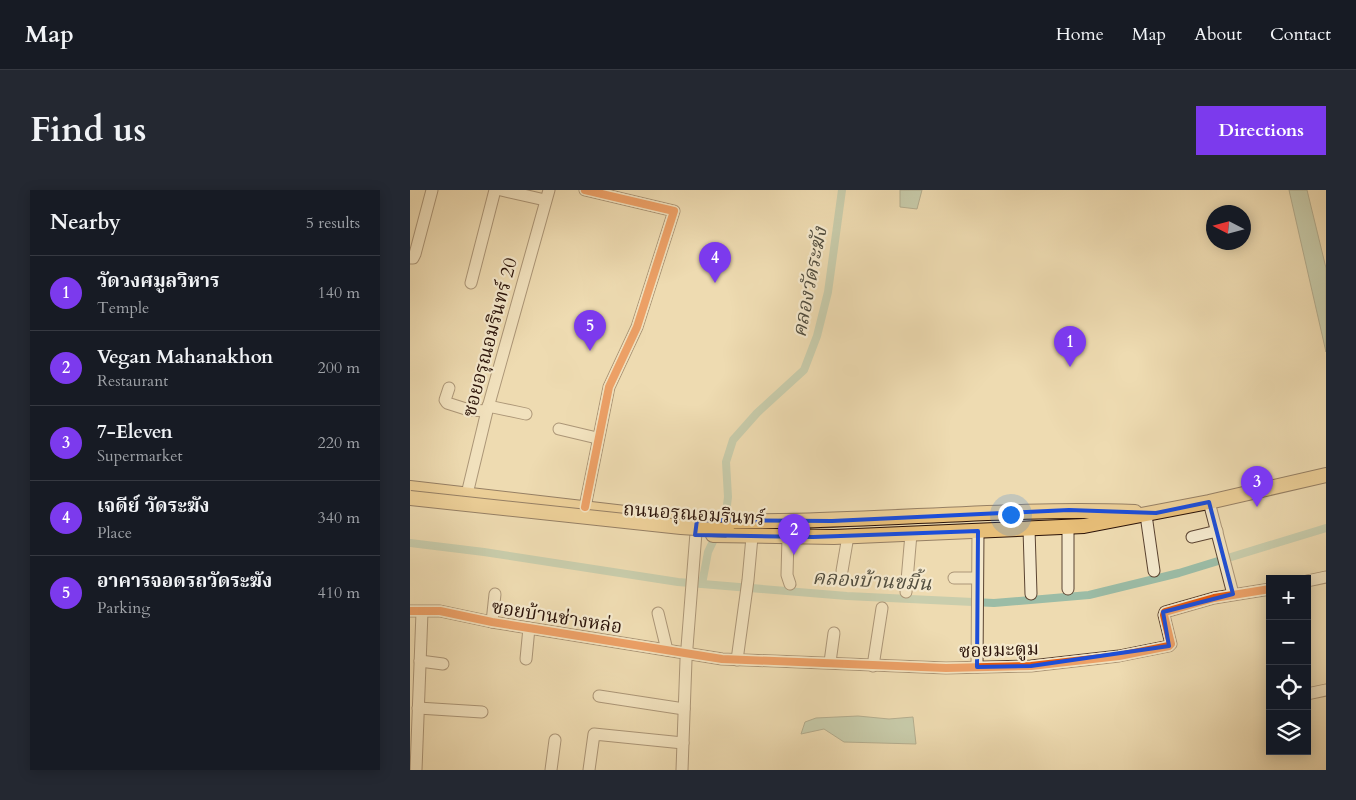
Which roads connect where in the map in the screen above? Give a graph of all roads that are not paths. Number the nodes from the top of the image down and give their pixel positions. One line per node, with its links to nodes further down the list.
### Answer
1 (432, 190): 6 (street)
2 (495, 190): 7 (street)
3 (501, 190): 5 (street)
4 (585, 190): 12 (street)
5 (547, 195): 9 (street, ซอยอรุณอมรินทร์ 20)
6 (412, 258)
7 (470, 283)
8 (448, 388): 9 (street)
9 (487, 409): 10 (street); 15 (street, ซอยอรุณอมรินทร์ 20)
10 (526, 414)
11 (560, 429): 12 (street)
12 (597, 438): 19 (street)
13 (1326, 475): 17 (main road, ถนนอรุณอมรินทร์)
14 (410, 488): 15 (main road, ถนนอรุณอมรินทร์)
15 (467, 494): 19 (main road, ถนนอรุณอมรินทร์)
16 (410, 498): 21 (main road, bridge)
17 (1209, 502): 20 (main road, ถนนอรุณอมรินทร์); 27 (street)
18 (410, 504): 23 (main road, ถนนอรุณอมรินทร์)
19 (585, 507): 22 (main road, ถนนอรุณอมรินทร์); 23 (main road)
20 (1151, 514): 21 (main road, ถนนอรุณอมรินทร์); 35 (street)
21 (1100, 518): 22 (main road, ถนนอรุณอมรินทร์); 24 (main road, ถนนอรุณอมรินทร์)
22 (697, 520): 29 (street)
23 (582, 523): 29 (main road, ถนนอรุณอมรินทร์)
24 (1068, 528): 25 (main road, ถนนอรุณอมรินทร์); 41 (street)
25 (1029, 529): 26 (main road, ถนนอรุณอมรินทร์); 45 (street)
26 (978, 531): 28 (main road, ถนนอรุณอมรินทร์); 37 (street)
27 (1217, 531): 31 (street); 46 (street)
28 (911, 534): 30 (main road, ถนนอรุณอมรินทร์); 43 (street)
29 (701, 535): 32 (main road, ถนนอรุณอมรินทร์); 54 (street)
30 (848, 536): 33 (main road, ถนนอรุณอมรินทร์); 34 (street)
31 (1192, 536)
32 (752, 537): 33 (main road, ถนนอรุณอมรินทร์); 56 (street)
33 (788, 537): 40 (street)
34 (842, 571)
35 (1154, 571)
36 (954, 578): 37 (street)
37 (977, 578): 61 (street)
38 (1325, 580): 39 (street)
39 (1311, 581)
40 (790, 584)
41 (1068, 588)
42 (1266, 590): 46 (street, ซอยมะตูม)
43 (906, 592)
44 (495, 594): 50 (street)
45 (1030, 594)
46 (1233, 594): 61 (street, ซอยมะตูม)
47 (882, 608): 60 (street)
48 (416, 611): 50 (street, ซอยบ้านช่างหล่อ); 57 (street)
49 (658, 612): 53 (street)
50 (492, 622): 51 (street, ซอยบ้านช่างหล่อ)
51 (529, 628): 53 (street, ซอยบ้านช่างหล่อ); 55 (street)
52 (834, 632): 58 (street)
53 (667, 650): 54 (street, ซอยบ้านช่างหล่อ)
54 (686, 654): 56 (street, ซอยมะตูม); 66 (street)
55 (526, 659)
56 (737, 660): 58 (street, ซอยมะตูม)
57 (420, 662): 59 (street); 65 (street)
58 (830, 662): 60 (street, ซอยมะตูม)
59 (443, 664)
60 (873, 666): 61 (street, ซอยมะตูม)
61 (977, 667)
62 (1326, 690): 63 (street)
63 (1311, 693)
64 (598, 696): 66 (street)
65 (415, 706): 67 (street); 70 (street)
66 (684, 709): 69 (street)
67 (482, 712)
68 (555, 740): 71 (street)
69 (683, 744): 72 (street); 73 (street)
70 (418, 770)
71 (551, 770)
72 (589, 770)
73 (682, 770)

